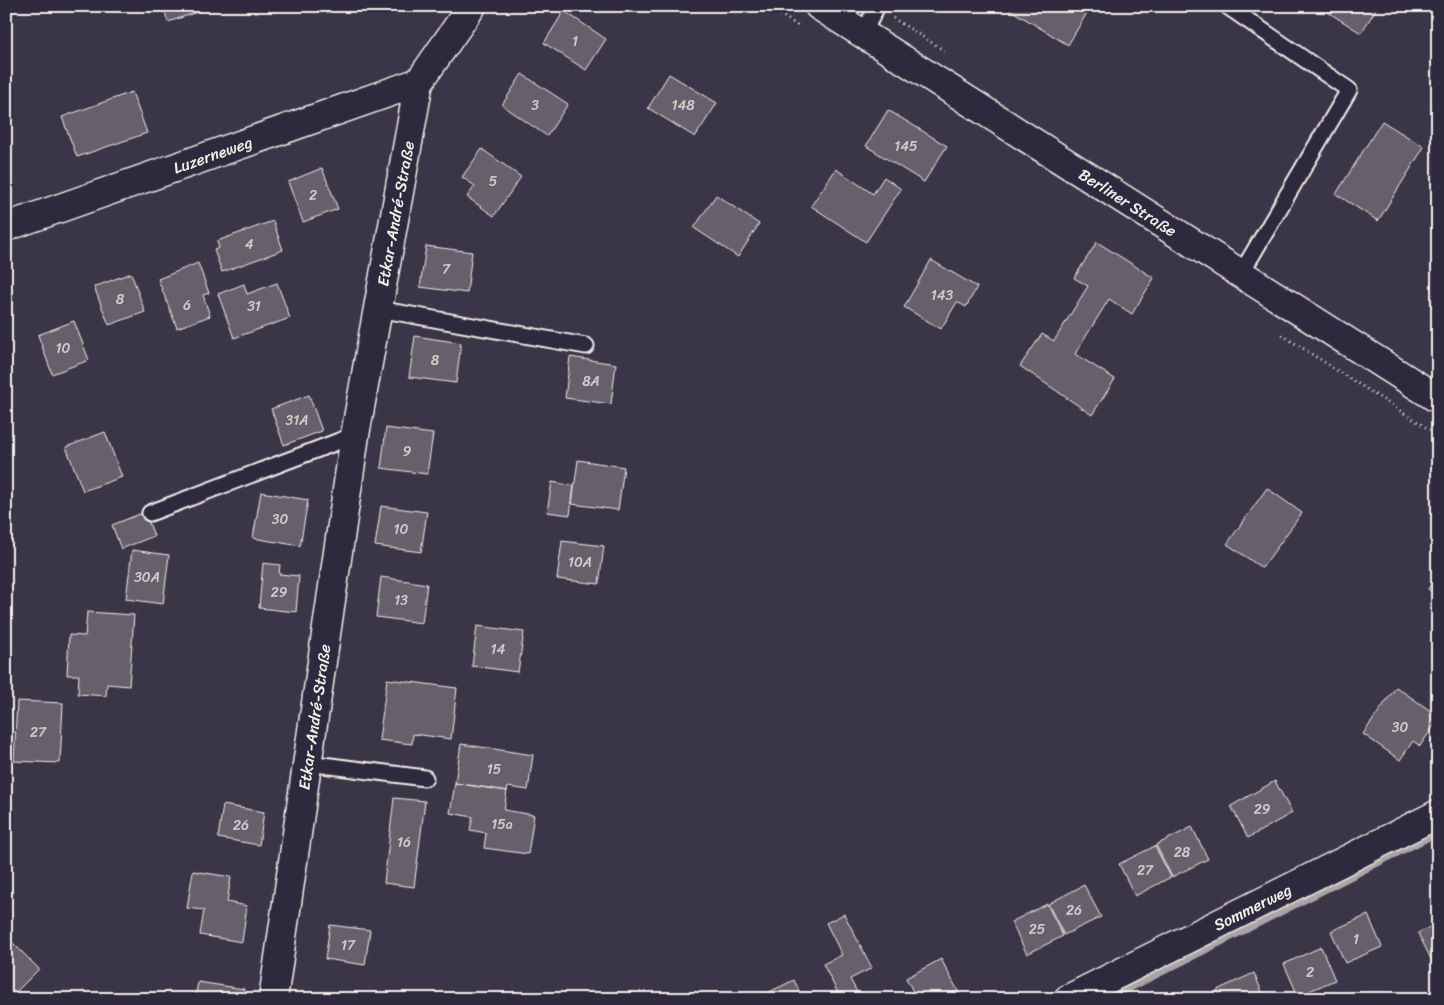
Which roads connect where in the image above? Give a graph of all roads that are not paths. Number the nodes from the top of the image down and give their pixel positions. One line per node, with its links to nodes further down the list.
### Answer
1 (472, 6): 6 (street, Etkar-André-Straße)
2 (819, 6): 5 (street, Berliner Straße)
3 (877, 6): 5 (lane)
4 (1227, 6): 8 (lane)
5 (863, 34): 8 (street, Berliner Straße)
6 (419, 82): 7 (street, Luzerneweg); 9 (street, Etkar-André-Straße)
7 (6, 227)
8 (1242, 272): 11 (street, Berliner Straße)
9 (378, 309): 10 (lane); 12 (street, Etkar-André-Straße)
10 (586, 346)
11 (1438, 399)
12 (355, 435): 13 (lane); 14 (street, Etkar-André-Straße)
13 (150, 513)
14 (306, 762): 15 (lane); 17 (street, Etkar-André-Straße)
15 (425, 778)
16 (1438, 814): 18 (street, Sommerweg)
17 (273, 999)
18 (1068, 999)

